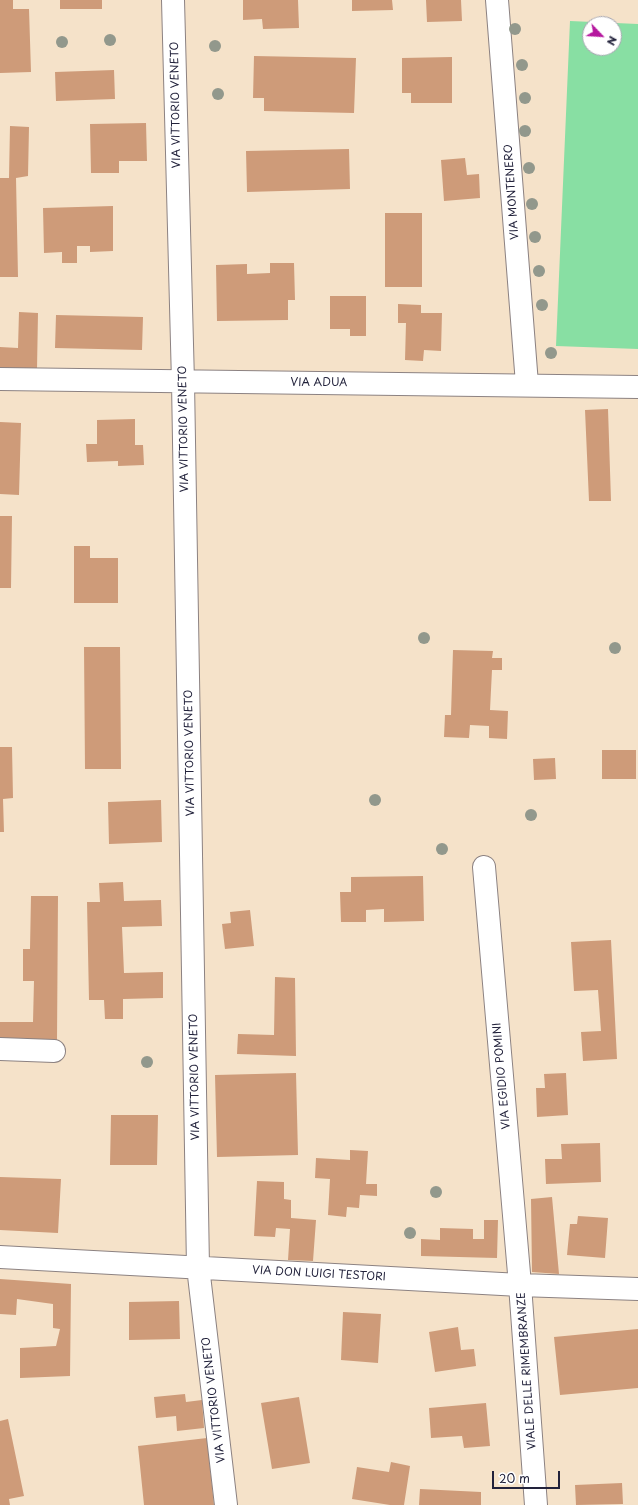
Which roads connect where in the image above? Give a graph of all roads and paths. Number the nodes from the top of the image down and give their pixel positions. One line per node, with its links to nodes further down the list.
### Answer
1 (173, 0): 4 (street, VIA VITTORIO VENETO)
2 (497, 0): 5 (street, VIA MONTENERO)
3 (0, 379): 4 (street, VIA ADUA)
4 (183, 382): 5 (street, VIA ADUA); 11 (street, VIA VITTORIO VENETO)
5 (526, 384): 6 (street, VIA ADUA)
6 (638, 387)
7 (484, 867): 12 (street, VIA EGIDIO POMINI)
8 (0, 1049): 9 (street)
9 (54, 1051)
10 (0, 1257): 11 (street, VIA DON LUIGI TESTORI)
11 (198, 1267): 12 (street, VIA DON LUIGI TESTORI); 14 (street, VIA VITTORIO VENETO)
12 (520, 1285): 13 (street, VIA DON LUIGI TESTORI); 15 (street, VIALE DELLE RIMEMBRANZE)
13 (638, 1289)
14 (226, 1505)
15 (536, 1505)

